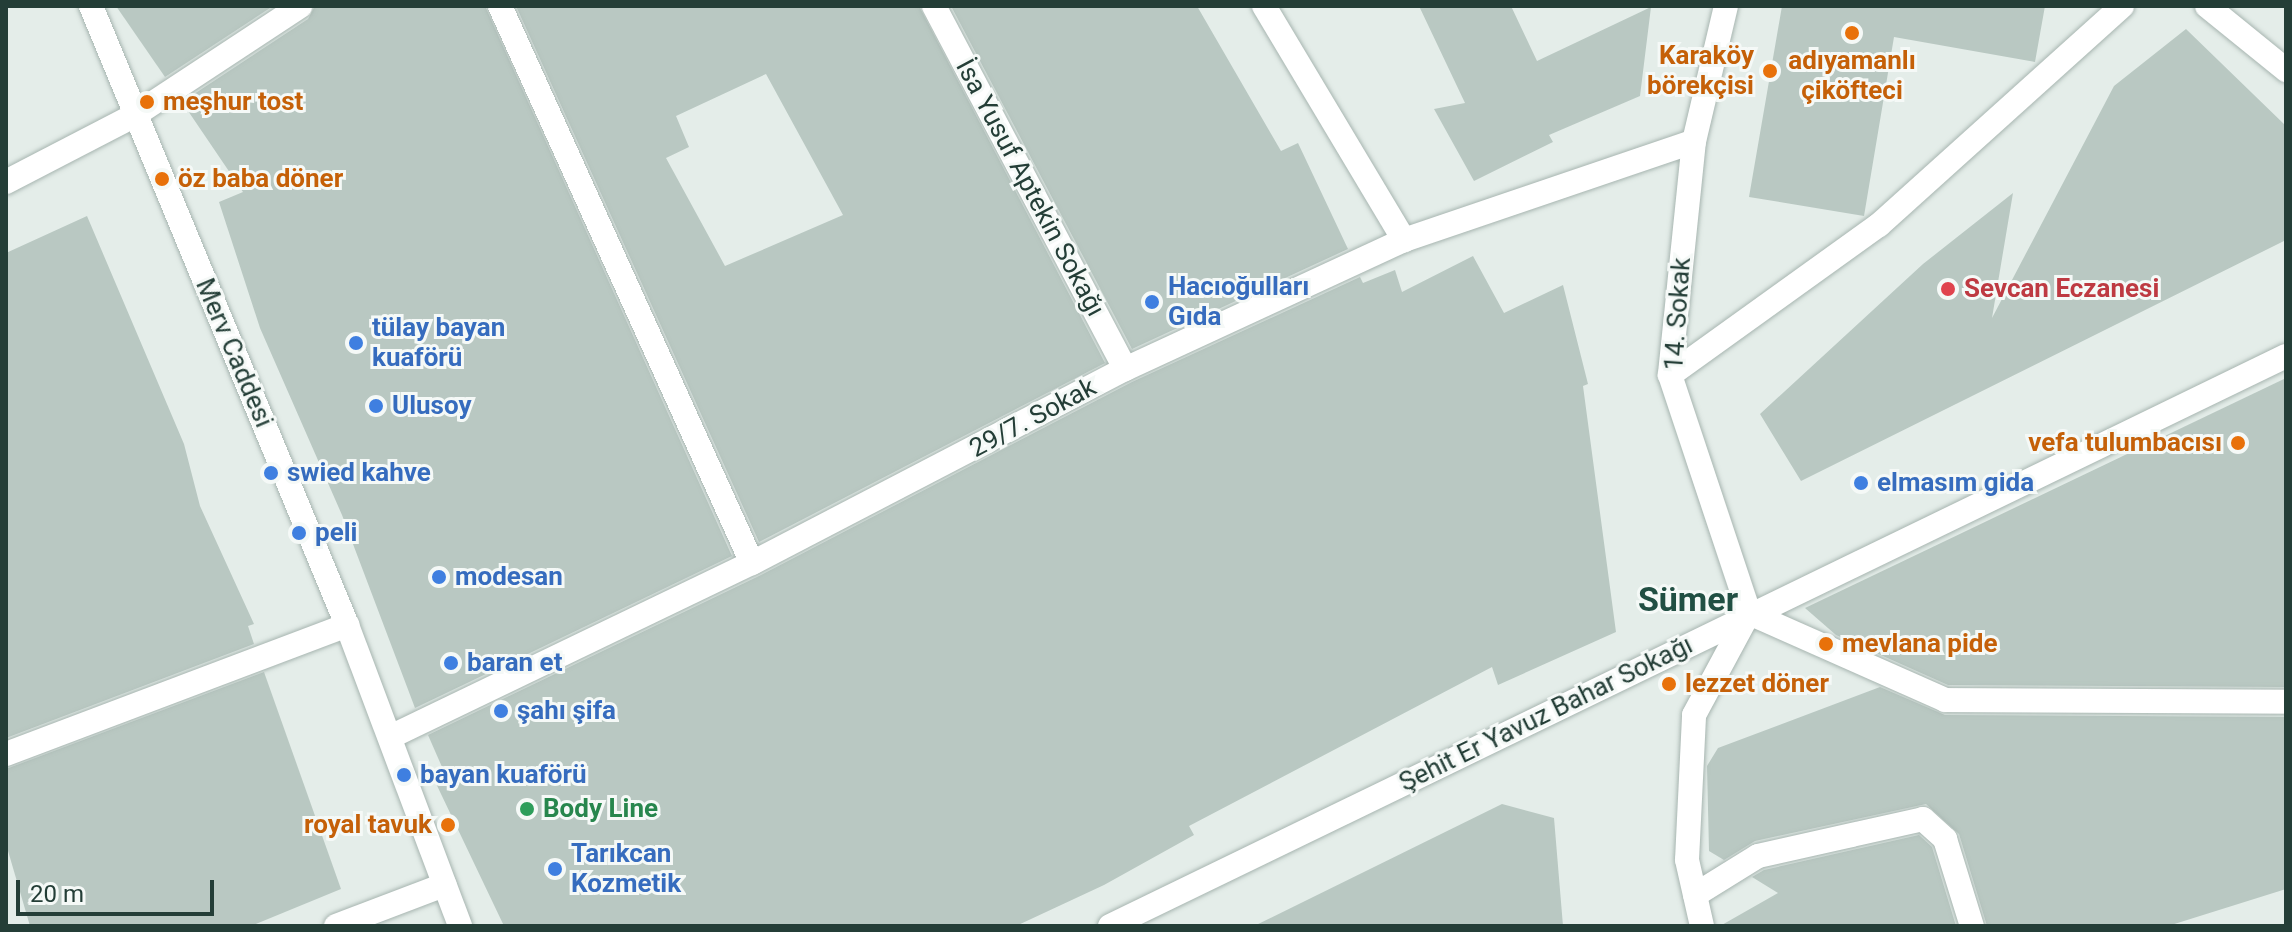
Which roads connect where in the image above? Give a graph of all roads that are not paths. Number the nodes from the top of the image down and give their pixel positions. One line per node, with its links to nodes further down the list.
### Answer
1 (91, 6): 10 (street, Merv Caddesi)
2 (300, 6): 10 (street)
3 (500, 6): 17 (street)
4 (934, 6): 15 (street, İsa Yusuf Aptekin Sokağı)
5 (1264, 6): 13 (street)
6 (1726, 6): 11 (street, 14. Sokak)
7 (2122, 6): 16 (street)
8 (2207, 6): 9 (street)
9 (2286, 70)
10 (135, 115): 12 (street); 19 (street, Merv Caddesi)
11 (1694, 141): 13 (street, 29/7. Sokak); 16 (street, 14. Sokak)
12 (6, 182)
13 (1404, 240): 15 (street, 29/7. Sokak)
14 (2286, 356): 18 (street, Şehit Er Yavuz Bahar Sokağı)
15 (1125, 369): 17 (street, 29/7. Sokak)
16 (1670, 375): 18 (street, 14. Sokak)
17 (752, 563): 21 (street, 29/7. Sokak)
18 (1749, 613): 20 (street); 24 (street); 27 (street, Şehit Er Yavuz Bahar Sokağı)
19 (347, 625): 21 (street, Merv Caddesi); 22 (street)
20 (2286, 702)
21 (390, 737): 23 (street, Merv Caddesi)
22 (6, 754)
23 (444, 885): 25 (street); 26 (street, Merv Caddesi)
24 (1695, 895): 28 (street); 29 (street)
25 (336, 926)
26 (460, 926)
27 (1110, 926)
28 (1702, 926)
29 (1972, 926)

